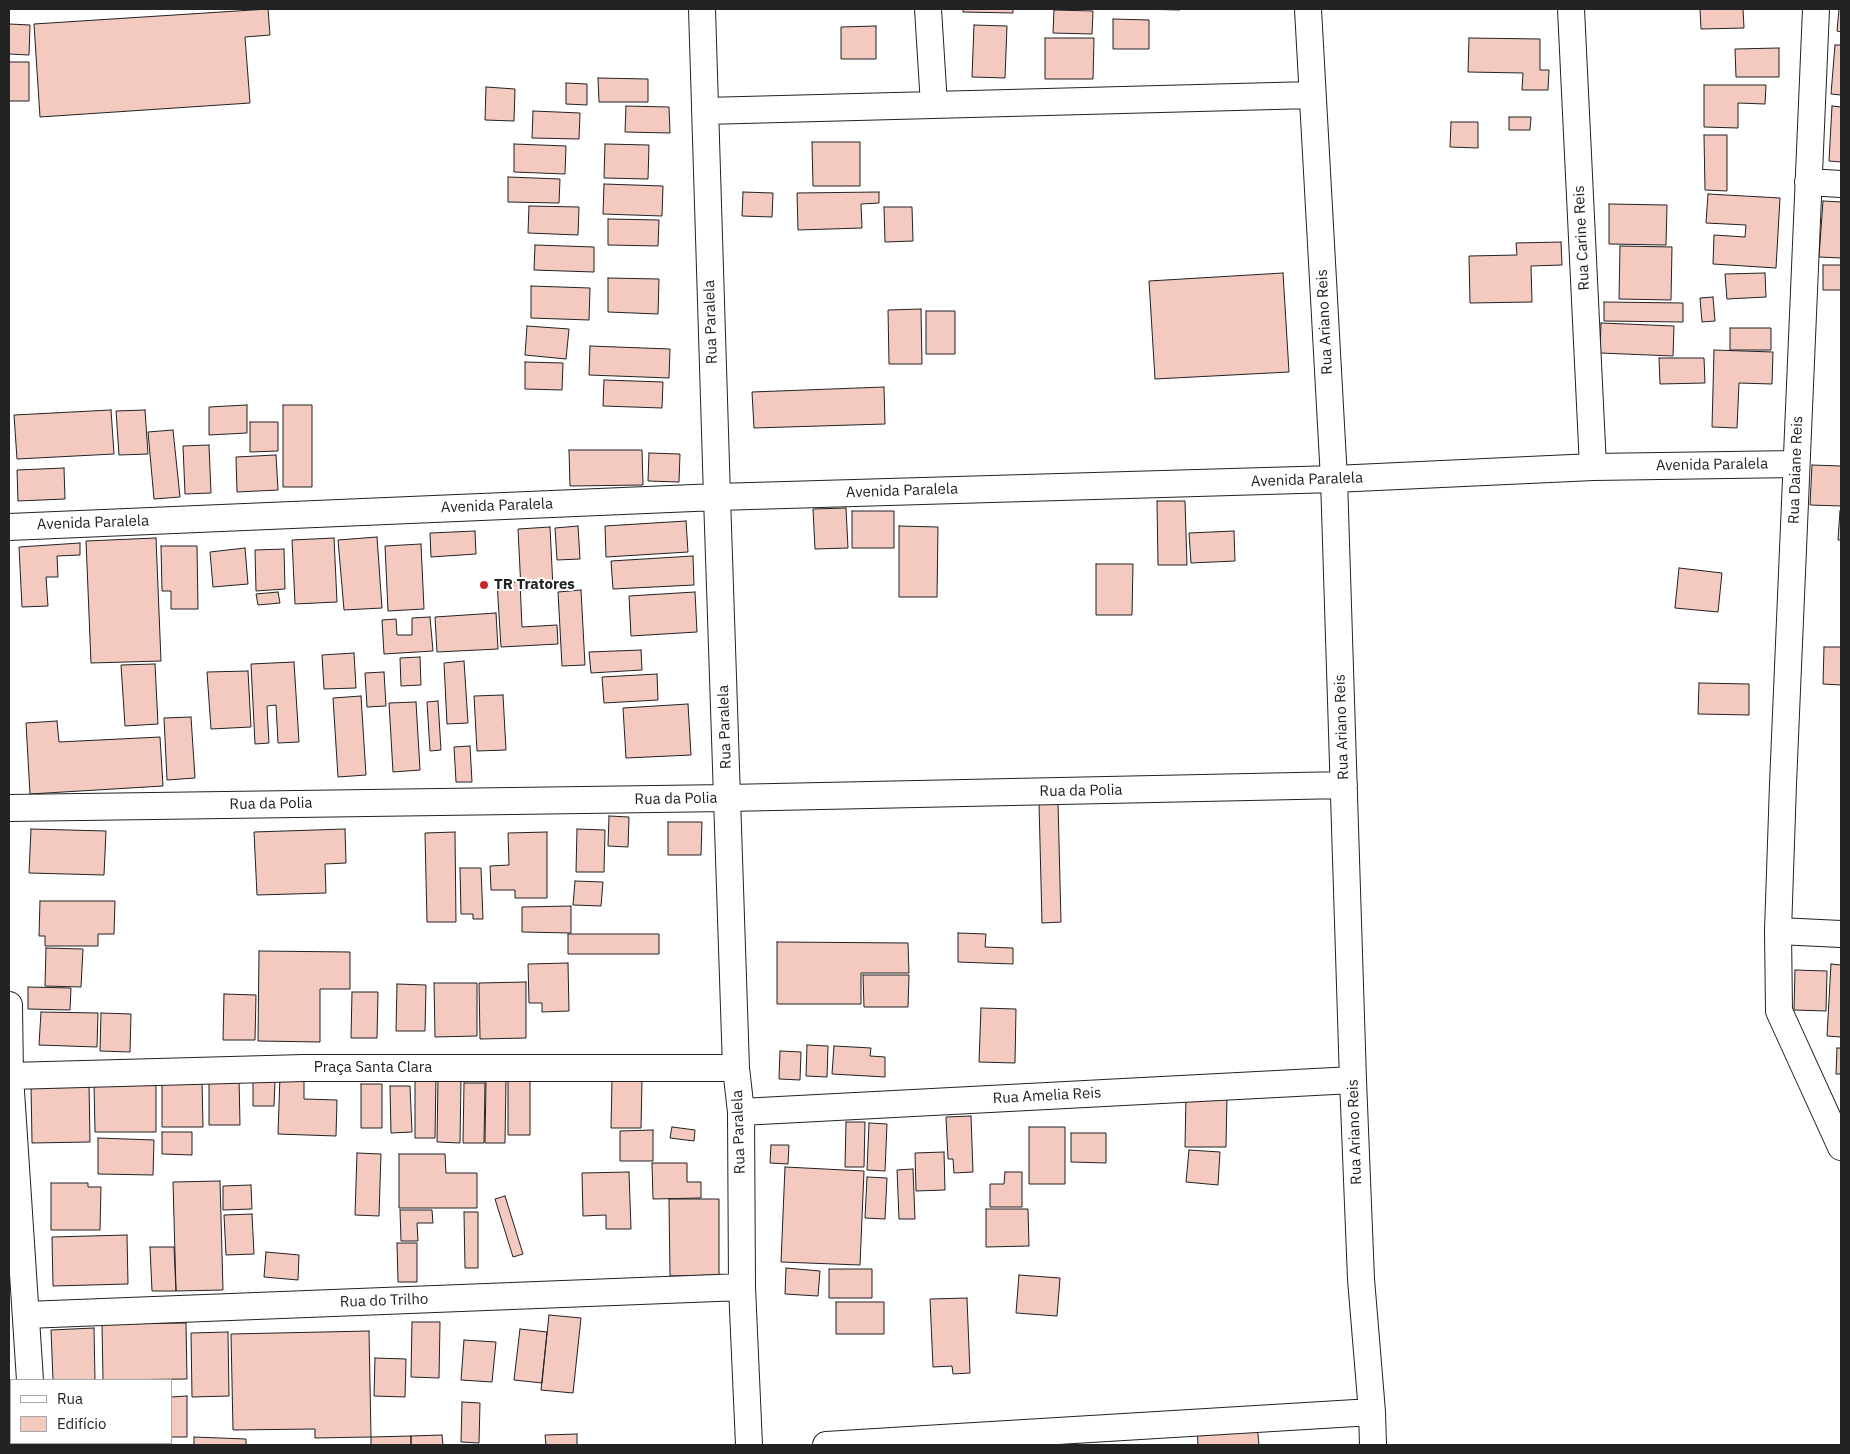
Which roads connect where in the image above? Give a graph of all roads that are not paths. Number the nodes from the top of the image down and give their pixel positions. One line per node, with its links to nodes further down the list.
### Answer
1 (702, 9): 8 (street, Rua Paralela)
2 (928, 9): 7 (street)
3 (1308, 9): 6 (street, Rua Ariano Reis)
4 (1571, 9): 12 (street, Rua Carine Reis)
5 (1816, 9): 9 (street, Rua Daiane Reis)
6 (1312, 95): 7 (street); 13 (street, Rua Ariano Reis)
7 (934, 104): 8 (street)
8 (704, 111): 14 (street, Rua Paralela)
9 (1808, 182): 10 (street); 11 (street, Rua Daiane Reis)
10 (1841, 184)
11 (1796, 464): 12 (street, Avenida Paralela); 19 (street, Rua Daiane Reis)
12 (1593, 467): 13 (street, Avenida Paralela)
13 (1334, 479): 14 (street, Avenida Paralela); 16 (street, Rua Ariano Reis)
14 (717, 497): 15 (street, Avenida Paralela); 17 (street, Rua Paralela)
15 (9, 527)
16 (1344, 785): 17 (street, Rua da Polia); 24 (street, Rua Ariano Reis)
17 (727, 798): 18 (street, Rua da Polia); 22 (street, Rua Paralela)
18 (9, 808)
19 (1778, 931): 20 (street); 26 (street, Rua Daiane Reis)
20 (1841, 934)
21 (9, 1005): 23 (street)
22 (736, 1068): 23 (street, Praça Santa Clara); 25 (street, Rua Paralela)
23 (10, 1076): 28 (street)
24 (1353, 1080): 25 (street, Rua Amelia Reis); 30 (street, Rua Ariano Reis)
25 (741, 1112): 27 (street, Rua Paralela)
26 (1841, 1147)
27 (742, 1287): 28 (street, Rua do Trilho); 31 (street, Rua Paralela)
28 (26, 1315): 29 (street)
29 (30, 1379)
30 (1372, 1412): 32 (street); 33 (street, Rua Ariano Reis)
31 (748, 1445)
32 (826, 1445)
33 (1373, 1445)

